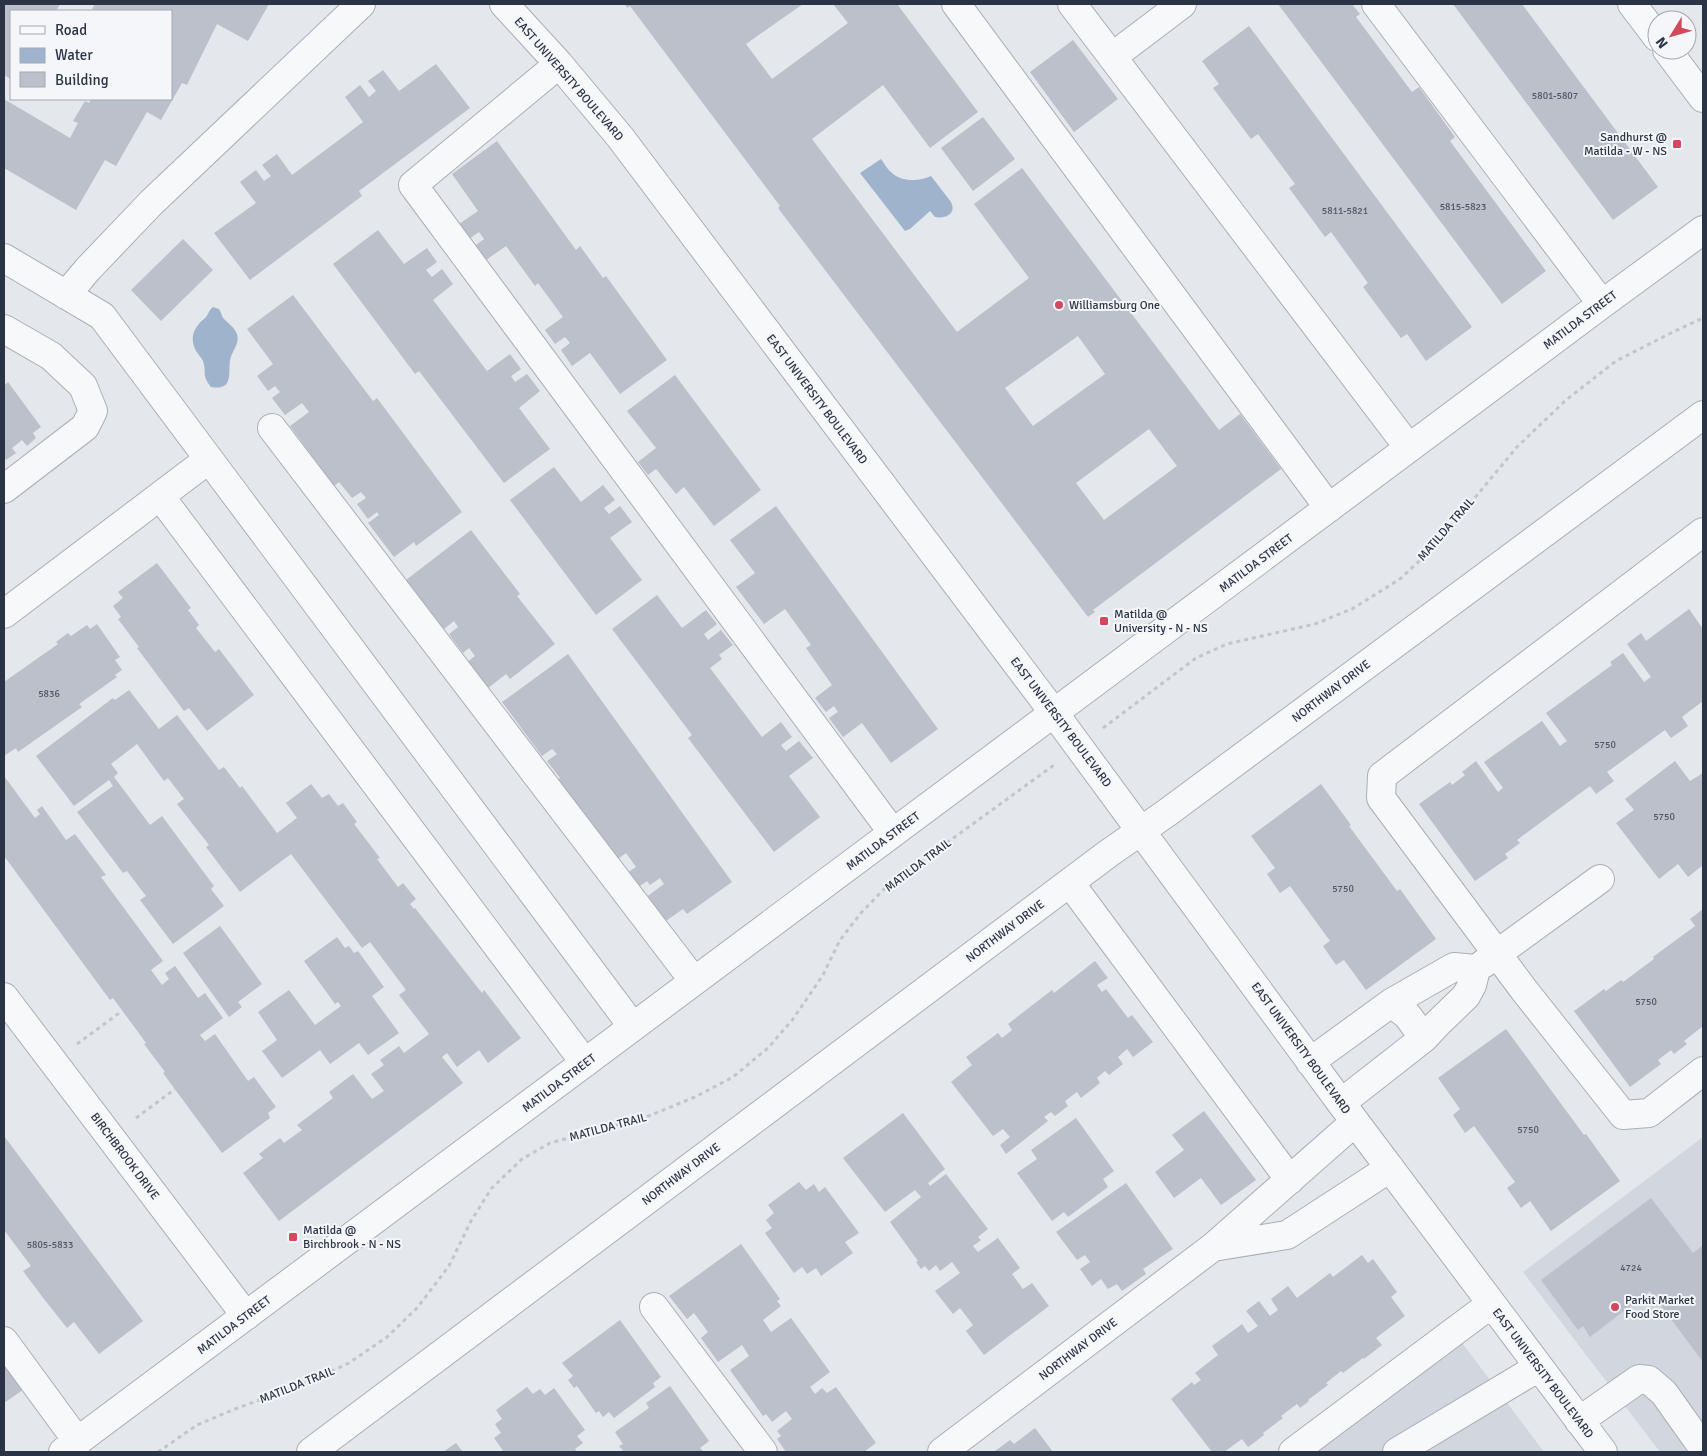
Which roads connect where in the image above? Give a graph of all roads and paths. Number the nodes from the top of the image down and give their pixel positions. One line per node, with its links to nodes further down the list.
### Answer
1 (361, 4): 15 (street)
2 (504, 4): 11 (street, EAST UNIVERSITY BOULEVARD)
3 (956, 4): 25 (street)
4 (1072, 4): 9 (street)
5 (1182, 4): 9 (street)
6 (1376, 4): 16 (street)
7 (1632, 4): 8 (street)
8 (1647, 24)
9 (1112, 57): 21 (street)
10 (1674, 60): 12 (street)
11 (559, 64): 28 (street, EAST UNIVERSITY BOULEVARD); 32 (street)
12 (1703, 98)
13 (1703, 230): 16 (street, MATILDA STREET)
14 (4, 258): 15 (street)
15 (66, 295): 22 (street)
16 (1602, 304): 21 (street, MATILDA STREET)
17 (1703, 318): 29 (path, MATILDA TRAIL)
18 (4, 329): 23 (street)
19 (1703, 415): 31 (street, NORTHWAY DRIVE)
20 (272, 428): 36 (street)
21 (1409, 448): 25 (street, MATILDA STREET)
22 (209, 459): 24 (street); 40 (street)
23 (4, 489)
24 (160, 496): 27 (street); 44 (street)
25 (1329, 508): 28 (street, MATILDA STREET)
26 (1703, 532): 35 (street)
27 (4, 614)
28 (1054, 713): 31 (street, EAST UNIVERSITY BOULEVARD); 32 (street, MATILDA STREET)
29 (1110, 723)
30 (1043, 773): 61 (path, MATILDA TRAIL)
31 (1141, 831): 34 (street, NORTHWAY DRIVE); 43 (street, EAST UNIVERSITY BOULEVARD)
32 (894, 833): 36 (street, MATILDA STREET)
33 (1600, 879): 35 (street)
34 (1070, 883): 50 (street); 62 (street, NORTHWAY DRIVE)
35 (1487, 962): 38 (street); 41 (street, NORTHWAY DRIVE); 45 (street)
36 (694, 982): 40 (street, MATILDA STREET)
37 (4, 997): 54 (street, BIRCHBROOK DRIVE)
38 (1391, 1003): 41 (street); 43 (street)
39 (122, 1011): 42 (path)
40 (633, 1027): 44 (street, MATILDA STREET)
41 (1424, 1038): 47 (street, NORTHWAY DRIVE)
42 (75, 1046)
43 (1310, 1062): 47 (street, EAST UNIVERSITY BOULEVARD)
44 (585, 1063): 54 (street, MATILDA STREET)
45 (1703, 1071)
46 (175, 1088): 48 (path)
47 (1348, 1112): 49 (street, EAST UNIVERSITY BOULEVARD); 50 (street, NORTHWAY DRIVE)
48 (131, 1122)
49 (1390, 1168): 51 (street, NORTHWAY DRIVE); 52 (street, EAST UNIVERSITY BOULEVARD)
50 (1290, 1180): 51 (street, NORTHWAY DRIVE)
51 (1213, 1247): 64 (street, NORTHWAY DRIVE)
52 (1491, 1304): 56 (street, EAST UNIVERSITY BOULEVARD); 60 (street)
53 (654, 1307): 63 (street)
54 (246, 1316): 58 (street, MATILDA STREET)
55 (4, 1341): 58 (street)
56 (1539, 1367): 57 (street, EAST UNIVERSITY BOULEVARD); 65 (street)
57 (1579, 1421): 59 (street); 66 (street, EAST UNIVERSITY BOULEVARD)
58 (70, 1447)
59 (1703, 1448)
60 (1297, 1451)
61 (158, 1452)
62 (311, 1452)
63 (763, 1452)
64 (942, 1452)
65 (1397, 1452)
66 (1603, 1452)

